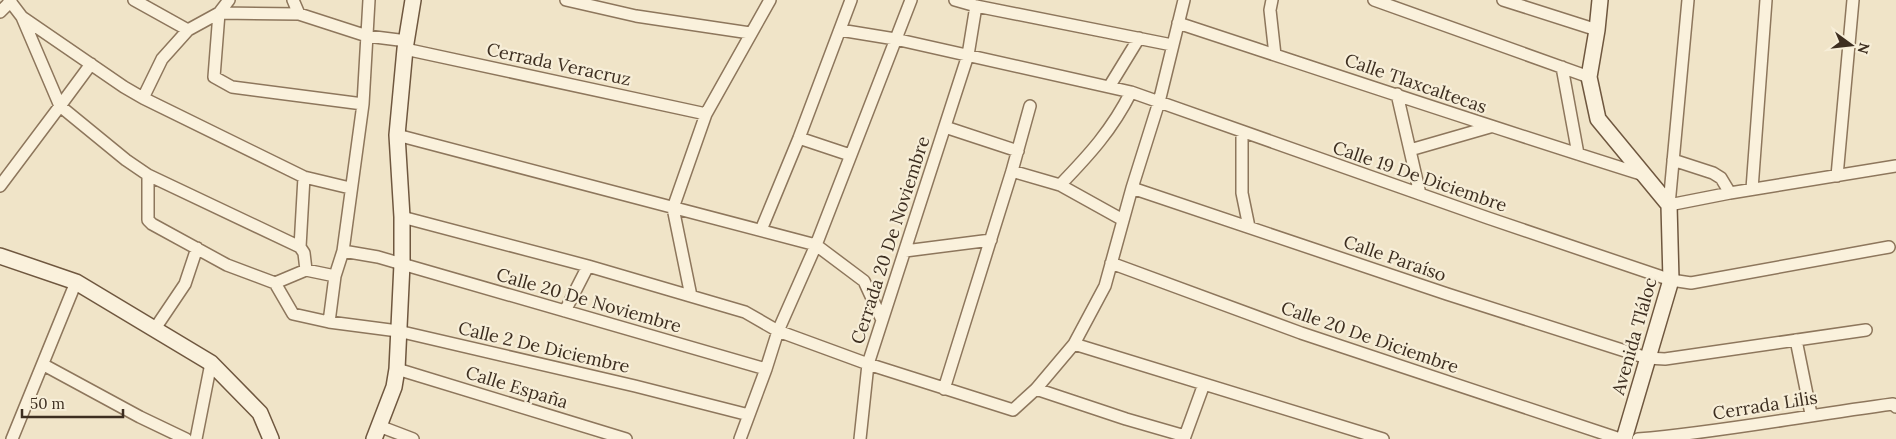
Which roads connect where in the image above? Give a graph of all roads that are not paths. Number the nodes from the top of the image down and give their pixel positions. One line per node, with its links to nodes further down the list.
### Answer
1 (134, 0): 26 (street)
2 (229, 0): 22 (street)
3 (293, 0): 23 (street)
4 (369, 0): 30 (street)
5 (413, 0): 33 (main road)
6 (566, 0): 29 (street)
7 (770, 0): 29 (street)
8 (852, 0): 27 (street)
9 (910, 0): 32 (street)
10 (955, 0): 20 (street)
11 (1184, 0): 25 (street)
12 (1272, 0): 36 (street)
13 (1374, 0): 38 (street)
14 (1503, 0): 28 (street)
15 (1600, 0): 28 (main road)
16 (1688, 0): 58 (street)
17 (1766, 0): 69 (street)
18 (1853, 0): 63 (street)
19 (10, 1): 21 (street); 24 (street)
20 (976, 6): 31 (street); 35 (street, Cerrada 20 De Noviembre)
21 (0, 12)
22 (219, 13): 23 (street, Cerrada Veracruz); 26 (street); 45 (street)
23 (299, 14): 30 (street, Cerrada Veracruz)
24 (22, 17): 37 (street); 46 (street)
25 (1178, 23): 34 (street); 36 (street, Calle Tlaxcaltecas)
26 (188, 30): 43 (street)
27 (840, 30): 32 (street, Calle 19 De Diciembre); 53 (street)
28 (1597, 30): 39 (main road)
29 (750, 34): 48 (street)
30 (367, 36): 33 (street, Cerrada Veracruz); 45 (street)
31 (1138, 38): 34 (street); 40 (street)
32 (896, 39): 35 (street, Calle 19 De Diciembre); 57 (street)
33 (406, 45): 48 (street, Cerrada Veracruz); 52 (main road)
34 (1172, 45): 44 (street)
35 (968, 55): 40 (street, Calle 19 De Diciembre); 49 (street, Cerrada 20 De Noviembre)
36 (1275, 55): 42 (street, Calle Tlaxcaltecas)
37 (91, 64): 43 (street); 46 (street)
38 (1562, 67): 39 (street); 56 (street)
39 (1589, 77): 62 (main road)
40 (1108, 87): 41 (street, Calle 19 De Diciembre)
41 (1131, 92): 44 (street, Calle 19 De Diciembre); 65 (street)
42 (1397, 94): 50 (street, Calle Tlaxcaltecas); 54 (street)
43 (143, 98): 64 (street)
44 (1159, 102): 51 (street, Calle 19 De Diciembre); 68 (street)
45 (363, 104): 67 (street)
46 (60, 106): 61 (street); 66 (street)
47 (1030, 106): 55 (street)
48 (706, 114): 73 (street)
49 (945, 127): 55 (street); 83 (street, Cerrada 20 De Noviembre)
50 (1490, 127): 54 (street); 56 (street, Calle Tlaxcaltecas)
51 (1242, 132): 71 (street, Calle 19 De Diciembre); 76 (street)
52 (397, 135): 73 (street); 74 (main road)
53 (799, 138): 57 (street); 77 (street)
54 (1410, 150): 71 (street)
55 (1018, 151): 60 (street)
56 (1578, 154): 62 (street, Calle Tlaxcaltecas)
57 (850, 155): 79 (street)
58 (1673, 160): 70 (street); 72 (street)
59 (1896, 166): 63 (street)
60 (1012, 171): 65 (street); 78 (street)
61 (148, 175): 80 (street); 82 (street)
62 (1644, 175): 72 (main road)
63 (1837, 176): 69 (street)
64 (304, 177): 67 (street); 80 (street)
65 (1060, 185): 75 (street)
66 (0, 186)
67 (350, 188): 84 (street)
68 (1132, 188): 75 (street); 76 (street, Calle Paraíso)
69 (1752, 189): 70 (street)
70 (1730, 193): 72 (street)
71 (1420, 194): 91 (street, Calle 19 De Diciembre)
72 (1668, 205): 91 (main road, Avenida Tláloc)
73 (673, 208): 77 (street); 94 (street)
74 (402, 217): 87 (main road); 88 (street)
75 (1123, 220): 86 (street)
76 (1249, 227): 104 (street, Calle Paraíso)
77 (760, 230): 79 (street)
78 (991, 240): 83 (street); 111 (street)
79 (816, 244): 96 (street); 101 (street)
80 (300, 246): 89 (street)
81 (1889, 246): 91 (street, Calle 19 De Diciembre)
82 (197, 248): 93 (street); 98 (street)
83 (905, 250): 96 (street, Cerrada 20 De Noviembre)
84 (343, 251): 87 (street, Calle 20 De Noviembre); 90 (street)
85 (0, 256): 92 (main road)
86 (1112, 262): 103 (street); 127 (street, Calle 20 De Diciembre)
87 (402, 264): 95 (street, Calle 20 De Noviembre); 100 (main road)
88 (588, 266): 94 (street); 95 (street)
89 (306, 270): 90 (street); 93 (street)
90 (335, 276): 97 (street)
91 (1671, 280): 104 (main road, Avenida Tláloc)
92 (76, 282): 98 (main road); 107 (street)
93 (275, 283): 97 (street, Calle 2 De Diciembre)
94 (691, 296): 101 (street)
95 (565, 311): 109 (street, Calle 20 De Noviembre)
96 (882, 320): 106 (street, Cerrada 20 De Noviembre)
97 (329, 322): 100 (street, Calle 2 De Diciembre)
98 (154, 330): 105 (main road)
99 (1866, 330): 102 (street, Calle Paraíso)
100 (398, 331): 108 (main road); 114 (street, Calle 2 De Diciembre)
101 (778, 331): 106 (street); 109 (street)
102 (1796, 340): 104 (street, Calle Paraíso); 115 (street)
103 (1074, 344): 110 (street); 112 (street)
104 (1647, 358): 128 (main road, Avenida Tláloc)
105 (212, 363): 120 (street); 121 (main road)
106 (868, 364): 111 (street); 125 (street, Cerrada 20 De Noviembre)
107 (44, 365): 118 (street); 119 (street)
108 (398, 369): 116 (main road); 123 (street, Calle España)
109 (766, 369): 114 (street)
110 (1204, 384): 117 (street); 126 (street)
111 (944, 389): 112 (street)
112 (1036, 389): 117 (street)
113 (1896, 407): 115 (street, Cerrada Lilis)
114 (749, 414): 124 (street)
115 (1811, 414): 129 (street, Cerrada Lilis)
116 (376, 433): 122 (street)
117 (1184, 438)
118 (12, 439)
119 (186, 439)
120 (196, 439)
121 (271, 439)
122 (413, 439)
123 (626, 439)
124 (740, 439)
125 (860, 439)
126 (1383, 439)
127 (1620, 439)
128 (1624, 439)
129 (1638, 439)

